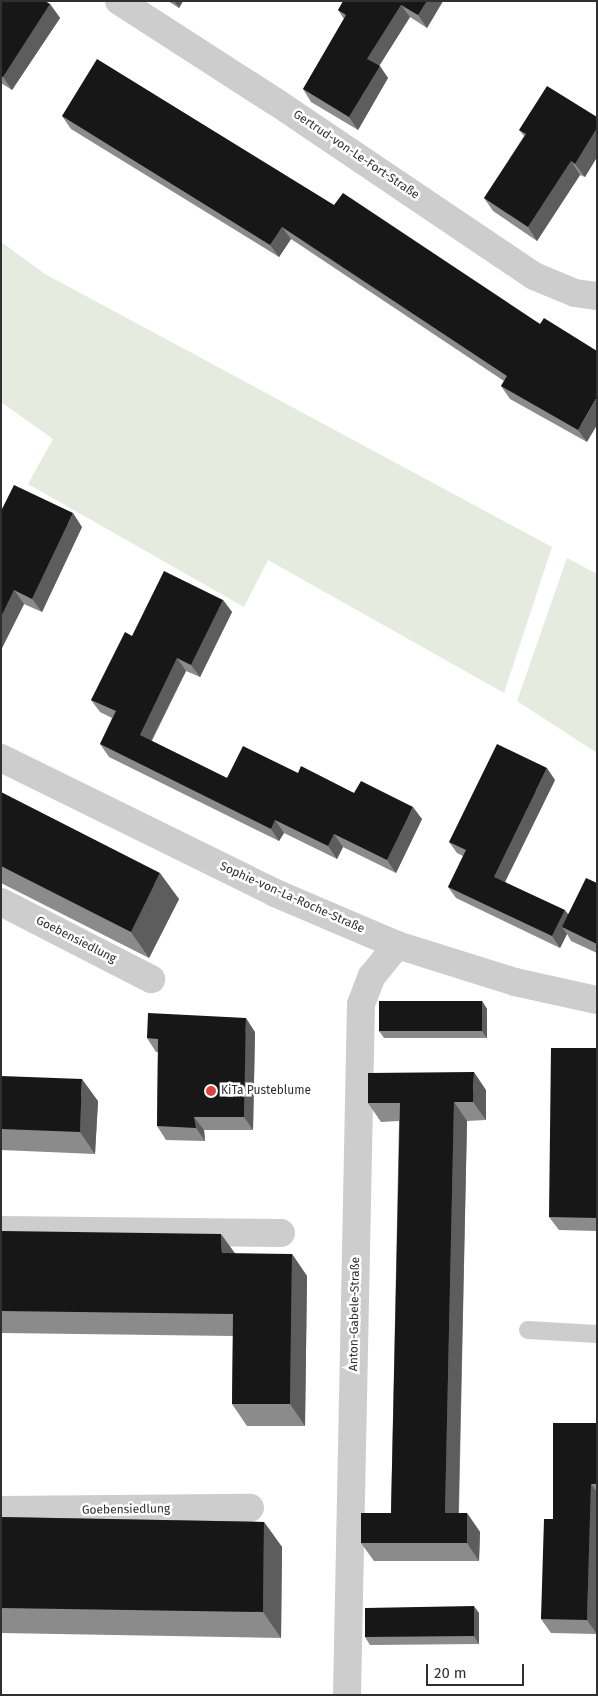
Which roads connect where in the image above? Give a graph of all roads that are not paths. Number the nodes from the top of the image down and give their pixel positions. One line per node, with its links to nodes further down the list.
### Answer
1 (119, 1): 2 (street, Gertrud-von-Le-Fort-Straße)
2 (597, 296)
3 (1, 758): 5 (street, Sophie-von-La-Roche-Straße)
4 (1, 902): 6 (street, Goebensiedlung)
5 (397, 945): 7 (street, Sophie-von-La-Roche-Straße); 14 (street, Anton-Gabele-Straße)
6 (151, 979)
7 (597, 1000)
8 (1, 1230): 9 (street)
9 (280, 1233)
10 (528, 1330): 11 (lane)
11 (597, 1334)
12 (250, 1508): 13 (street, Goebensiedlung)
13 (1, 1510)
14 (347, 1695)

